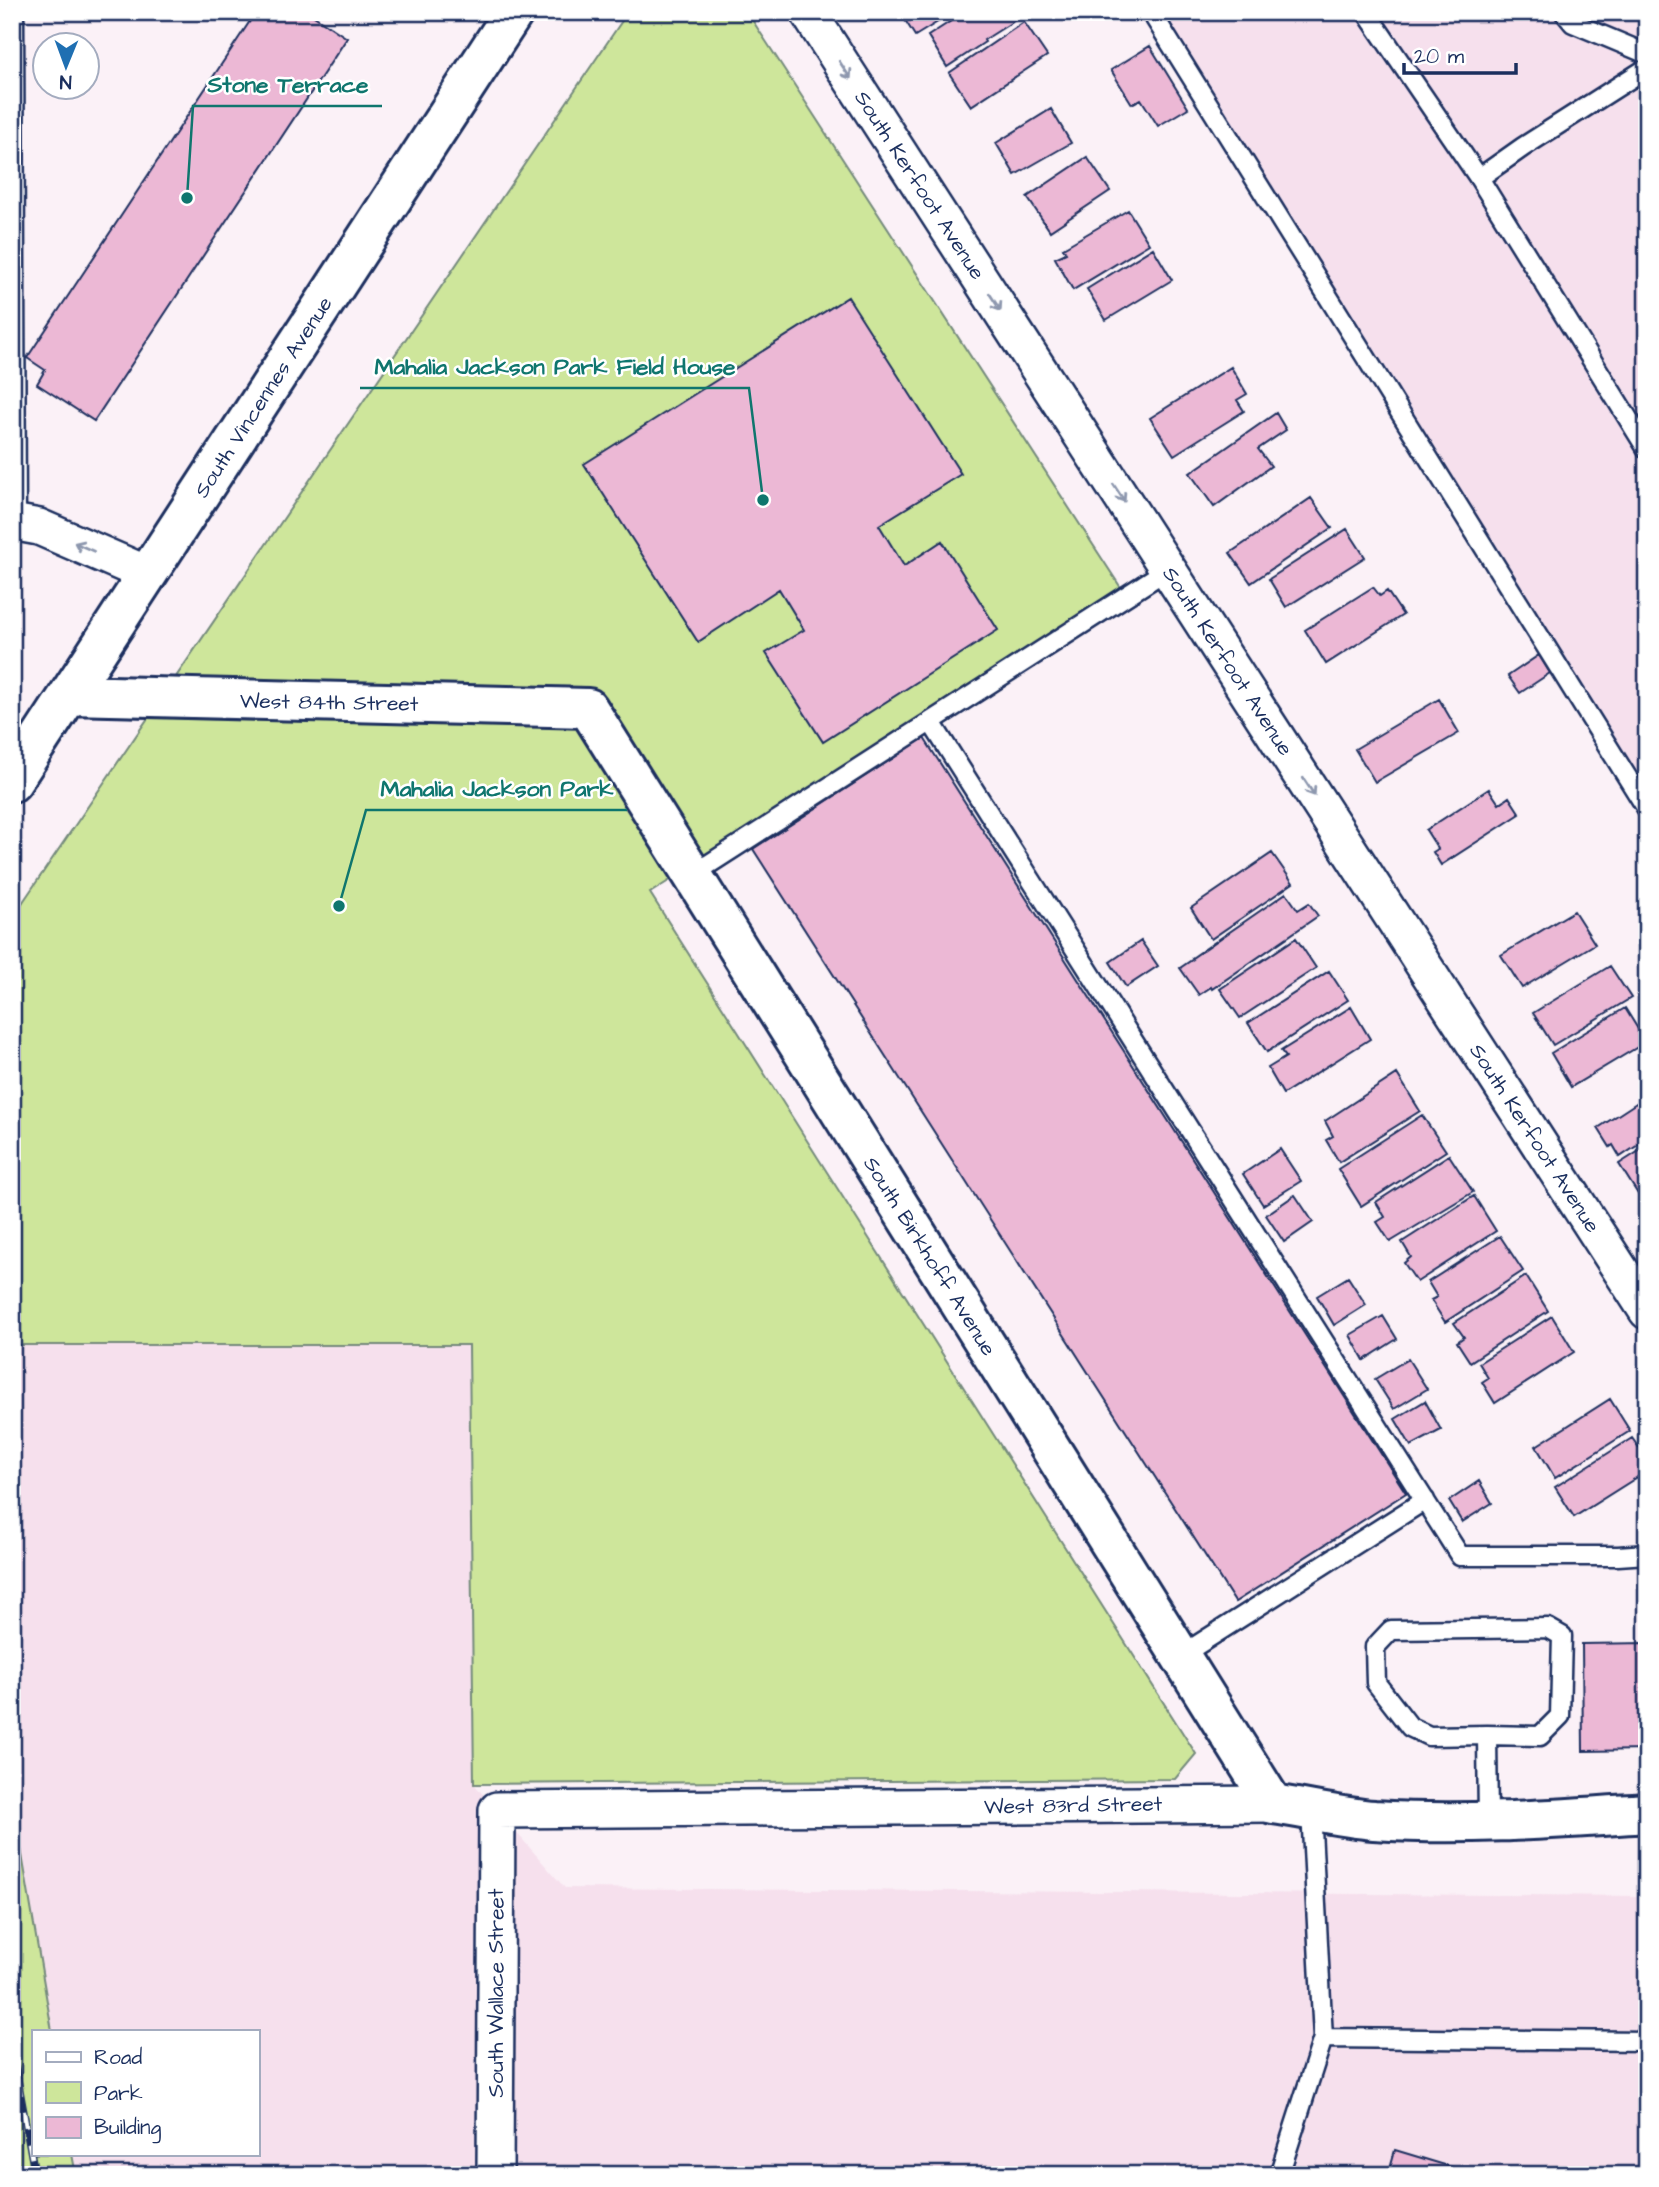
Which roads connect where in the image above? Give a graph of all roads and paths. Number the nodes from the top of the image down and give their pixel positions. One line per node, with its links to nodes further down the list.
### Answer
1 (14, 12): 11 (lane)
2 (514, 12): 13 (street, South Vincennes Avenue)
3 (808, 12): 12 (street, South Kerfoot Avenue, one-way to 12)
4 (1151, 12): 18 (lane)
5 (1366, 12): 9 (lane)
6 (1564, 12): 7 (lane)
7 (1647, 54)
8 (1647, 68): 9 (lane)
9 (1479, 178): 10 (lane)
10 (1647, 449)
11 (14, 522): 13 (street, one-way to 11)
12 (1168, 569): 16 (lane); 20 (street, South Kerfoot Avenue, one-way to 20)
13 (147, 574): 14 (street, South Vincennes Avenue)
14 (70, 695): 15 (street, West 84th Street); 17 (street, South Vincennes Avenue)
15 (588, 708): 19 (street, South Birkhoff Avenue)
16 (931, 722): 19 (lane); 21 (lane)
17 (12, 782)
18 (1647, 809)
19 (692, 875): 23 (street, South Birkhoff Avenue)
20 (1647, 1311)
21 (1425, 1500): 22 (lane); 23 (lane)
22 (1647, 1554)
23 (1181, 1656): 25 (street, South Birkhoff Avenue)
24 (1487, 1735): 24 (lane); 29 (lane)
25 (1273, 1804): 26 (street, West 83rd Street); 27 (street, West 83rd Street)
26 (1311, 1810): 29 (street, West 83rd Street); 30 (lane)
27 (497, 1811): 32 (street, South Wallace Street)
28 (1647, 1813): 29 (street, West 83rd Street)
29 (1488, 1822)
30 (1323, 2038): 31 (lane); 33 (lane)
31 (1647, 2041)
32 (495, 2175)
33 (1279, 2175)

